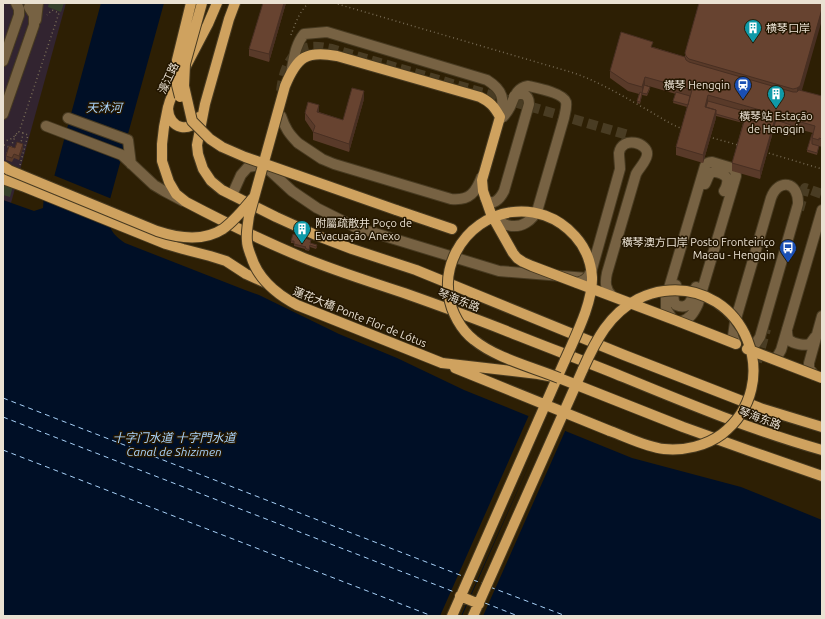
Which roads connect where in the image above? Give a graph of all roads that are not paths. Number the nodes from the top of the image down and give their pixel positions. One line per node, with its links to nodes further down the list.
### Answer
1 (17, 3): 6 (street); 7 (street)
2 (191, 3): 15 (main road, bridge)
3 (202, 3): 15 (main road, bridge)
4 (217, 3): 11 (main road, 濠江路)
5 (233, 3): 10 (main road)
6 (35, 4): 12 (street)
7 (3, 61)
8 (291, 73): 16 (main road, 蓮花大橋 Ponte Flor de Lótus, bridge); 16 (street, bridge); 25 (main road, 蓮花大橋 Ponte Flor de Lótus, bridge)
9 (514, 96): 16 (street, bridge); 26 (street, bridge); 30 (street, bridge)
10 (205, 104): 11 (main road, 濠江路); 24 (main road, 琴海东路)
11 (168, 108): 28 (main road, 琴海东路)
12 (3, 114)
13 (281, 116): 20 (street, bridge)
14 (68, 118): 18 (street)
15 (192, 121): 31 (main road, bridge)
16 (499, 121): 20 (main road, bridge)
17 (46, 126): 18 (street)
18 (132, 164): 28 (street)
19 (3, 166): 25 (main road, bridge)
20 (484, 173): 26 (main road, bridge)
21 (3, 179): 34 (main road)
22 (706, 183): 23 (street); 23 (street, bridge); 27 (street)
23 (724, 193): 32 (street)
24 (232, 195): 33 (street); 48 (main road, 琴海东路)
25 (256, 195): 34 (main road, 蓮花大橋 Ponte Flor de Lótus, bridge)
26 (485, 198): 30 (main road, bridge)
27 (695, 200): 32 (street); 38 (street)
28 (186, 202): 50 (main road, 琴海东路)
29 (822, 210): 39 (street)
30 (491, 214): 35 (main road, bridge)
31 (452, 229)
32 (716, 242): 38 (street, bridge)
33 (586, 278)
34 (266, 283): 45 (main road, 蓮花大橋 Ponte Flor de Lótus, bridge)
35 (577, 283): 36 (main road, bridge); 36 (street, bridge)
36 (612, 296): 38 (main road, bridge)
37 (822, 316): 40 (street)
38 (676, 320): 41 (main road, bridge)
39 (787, 329): 40 (street); 43 (street)
40 (817, 334): 46 (street)
41 (736, 344): 42 (main road); 42 (street, bridge)
42 (747, 349): 43 (main road, bridge)
43 (773, 359): 46 (main road, bridge)
44 (757, 362): 48 (street)
45 (442, 363): 47 (main road, 蓮花大橋 Ponte Flor de Lótus, bridge); 53 (main road, 蓮花大橋 Ponte Flor de Lótus, bridge)
46 (818, 376)
47 (559, 378): 51 (main road, 蓮花大橋 Ponte Flor de Lótus, bridge); 52 (main road, 蓮花大橋 Ponte Flor de Lótus, bridge)
48 (745, 402): 49 (main road, 琴海东路)
49 (822, 427)
50 (822, 450)
51 (822, 476)
52 (460, 596): 53 (main road); 54 (main road, 蓮花大橋 Ponte Flor de Lótus)
53 (479, 604): 55 (main road, 蓮花大橋 Ponte Flor de Lótus)
54 (452, 616)
55 (473, 616)

